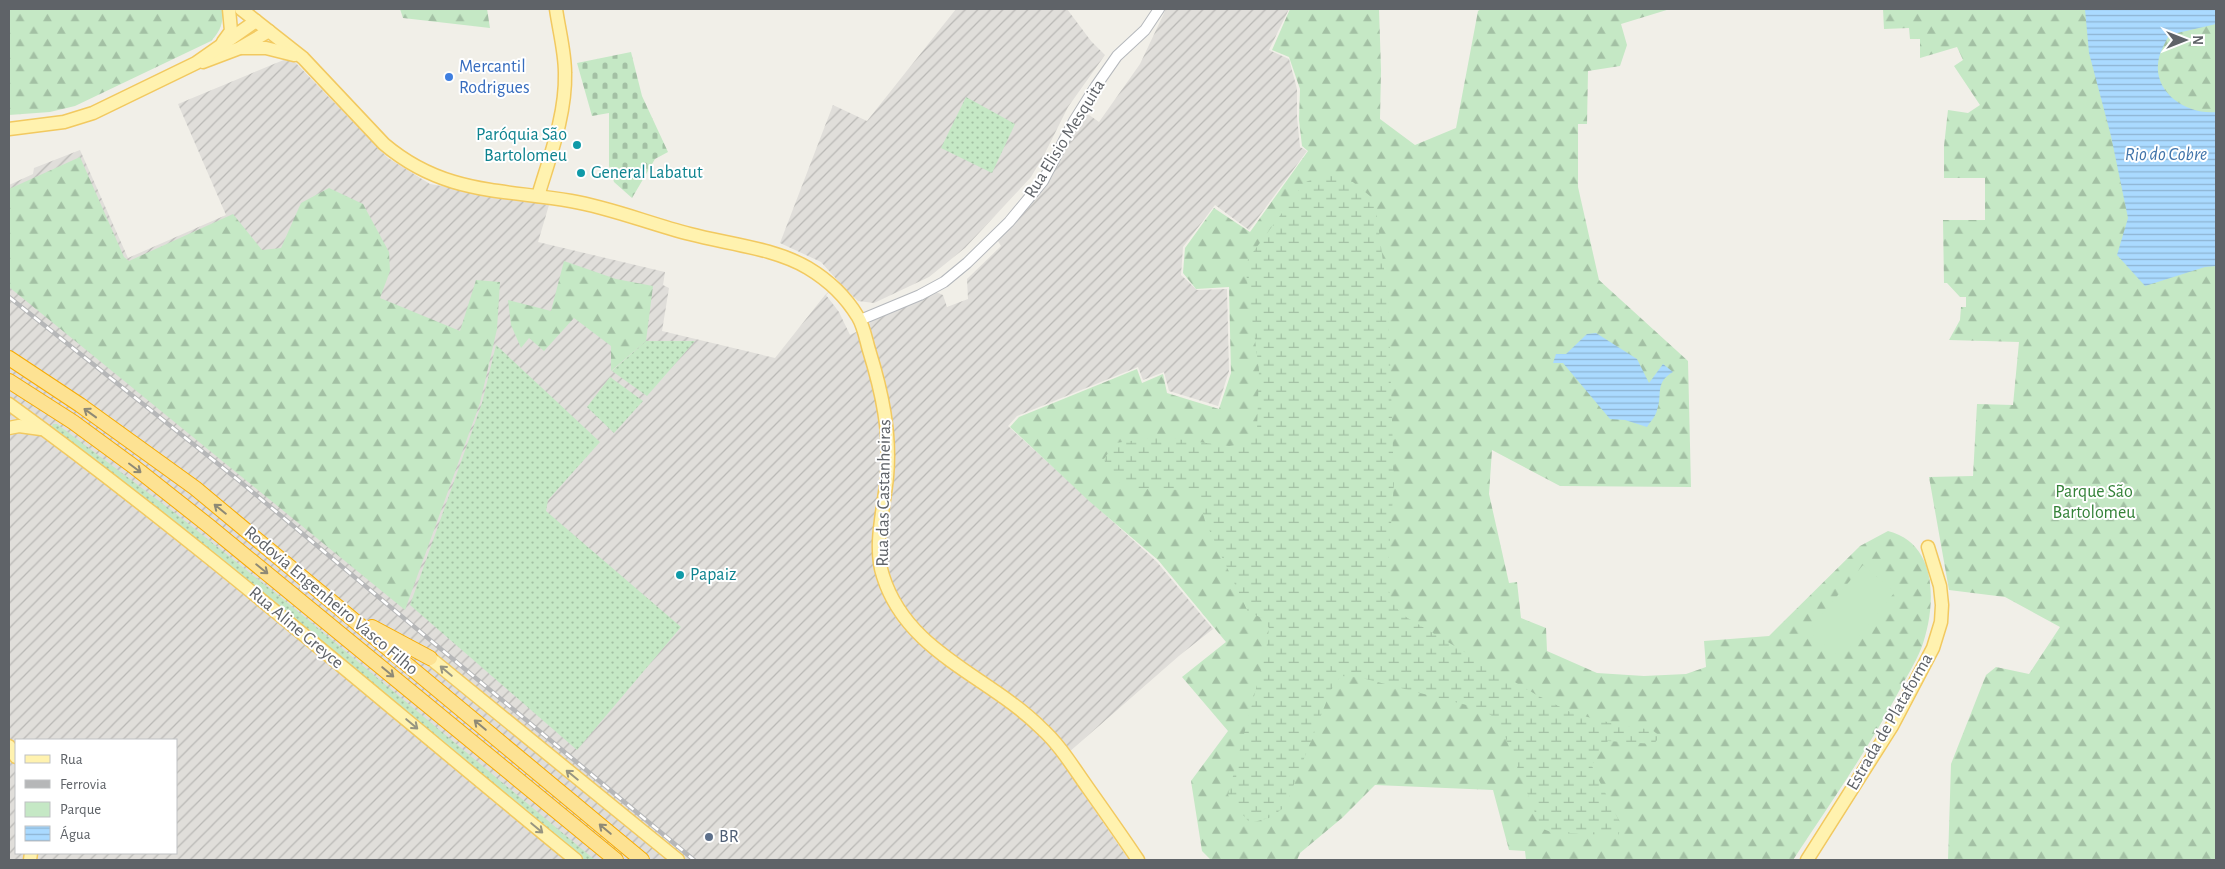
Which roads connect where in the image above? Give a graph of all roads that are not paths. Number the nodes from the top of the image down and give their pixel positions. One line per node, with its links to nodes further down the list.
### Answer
1 (229, 9): 8 (main road)
2 (241, 9): 5 (main road, Rua das Castanheiras)
3 (556, 9): 12 (main road)
4 (1159, 9): 13 (street, Rua Elisio Mesquita)
5 (256, 22): 6 (main road, Rua das Castanheiras); 8 (main road)
6 (269, 31): 7 (main road); 9 (main road, Rua das Castanheiras)
7 (240, 48): 9 (main road); 10 (main road)
8 (216, 49): 10 (main road)
9 (303, 58): 12 (main road, Rua das Castanheiras)
10 (196, 63): 11 (main road)
11 (9, 129)
12 (538, 196): 13 (main road, Rua das Castanheiras)
13 (860, 320): 26 (main road, Rua das Castanheiras)
14 (9, 358): 20 (highway, Rodovia Engenheiro Vasco Filho, one-way to 14)
15 (9, 381): 23 (highway, Rodovia Engenheiro Vasco Filho, one-way to 23)
16 (9, 404): 18 (main road, Rua Aline Greyce)
17 (9, 428): 18 (main road)
18 (45, 430): 22 (main road, Rua Aline Greyce, one-way to 22)
19 (1928, 547): 27 (main road, Estrada de Plataforma)
20 (340, 608): 21 (highway); 24 (highway, Rodovia Engenheiro Vasco Filho, one-way to 20)
21 (430, 658): 25 (main road, one-way to 21)
22 (576, 860)
23 (616, 860)
24 (642, 860)
25 (678, 860)
26 (1138, 860)
27 (1808, 860)

